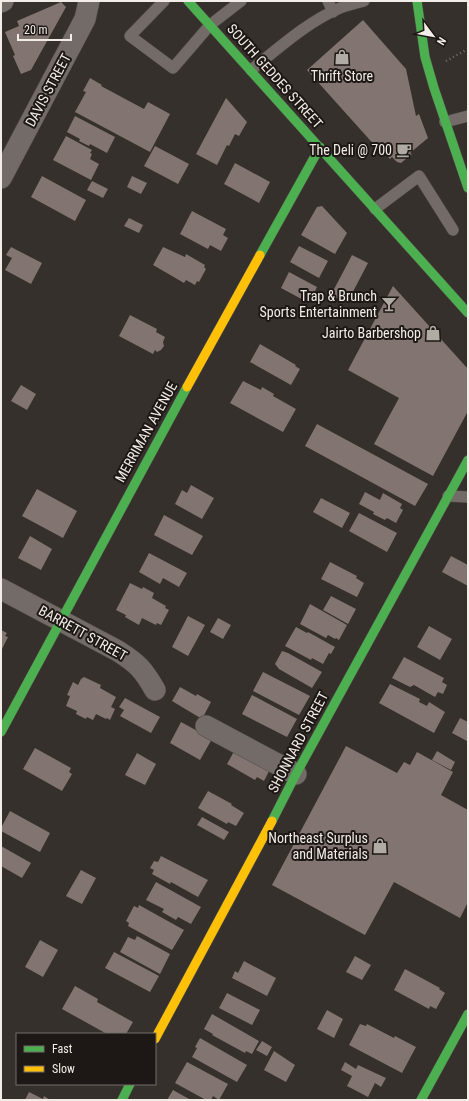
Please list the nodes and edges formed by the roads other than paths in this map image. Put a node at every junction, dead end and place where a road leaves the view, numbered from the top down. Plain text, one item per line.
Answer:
1 (89, 1) edge
2 (164, 1) edge
3 (188, 1) edge
4 (241, 1) edge
5 (328, 1) edge
6 (364, 1) edge
7 (417, 1) edge
8 (333, 12) junction
9 (210, 25) junction
10 (251, 70) junction
11 (468, 116) edge
12 (445, 122) junction
13 (320, 147) junction
14 (1, 178) edge
15 (468, 188) edge
16 (376, 209) junction
17 (453, 230) dead end
18 (468, 314) edge
19 (468, 460) edge
20 (448, 496) junction
21 (468, 497) edge
22 (1, 589) edge
23 (61, 621) junction
24 (155, 690) dead end
25 (206, 726) dead end
26 (1, 732) edge
27 (296, 774) junction
28 (468, 1014) edge
29 (156, 1037) edge
30 (130, 1085) edge
31 (122, 1100) edge
32 (422, 1100) edge

1 - 14 street, DAVIS STREET
2 - 9 lane
3 - 9 street, SOUTH GEDDES STREET
4 - 9 lane
5 - 8 lane
6 - 8 lane
7 - 12 street
8 - 10 lane
9 - 10 street, SOUTH GEDDES STREET
10 - 13 street, SOUTH GEDDES STREET
11 - 12 lane
12 - 15 street
13 - 16 street, SOUTH GEDDES STREET
13 - 23 street, MERRIMAN AVENUE
16 - 17 lane
16 - 18 street, SOUTH GEDDES STREET
19 - 20 street, SHONNARD STREET
20 - 21 lane
20 - 27 street, SHONNARD STREET
22 - 23 street, BARRETT STREET
23 - 24 street, BARRETT STREET
23 - 26 street, MERRIMAN AVENUE
25 - 27 street
27 - 29 street, SHONNARD STREET
28 - 32 street
30 - 31 street

